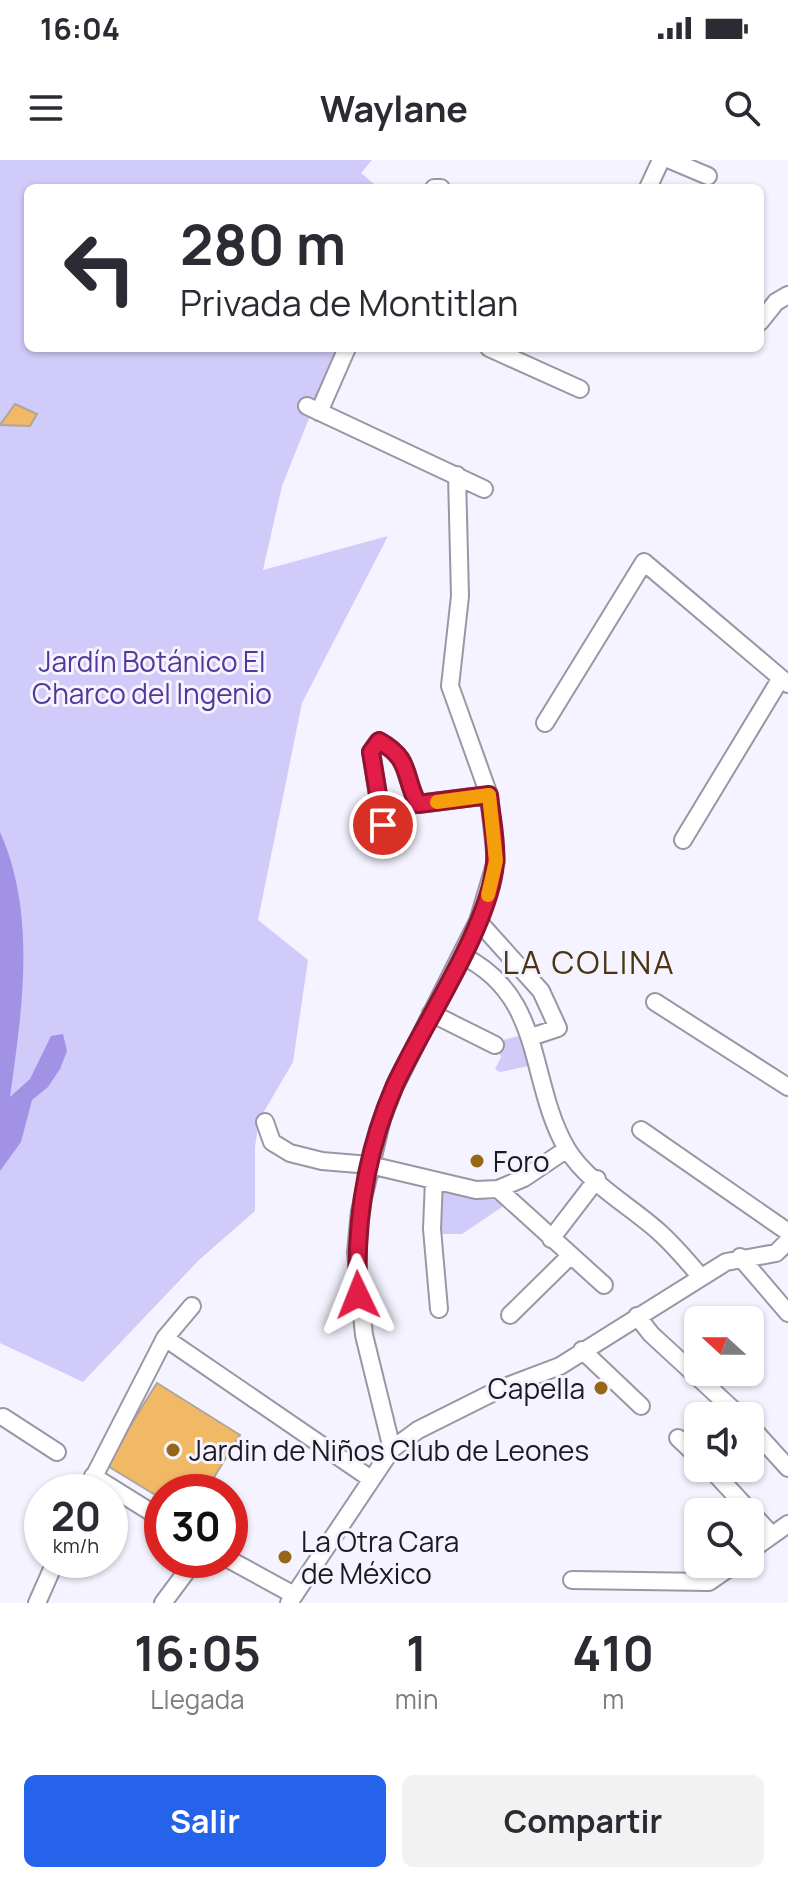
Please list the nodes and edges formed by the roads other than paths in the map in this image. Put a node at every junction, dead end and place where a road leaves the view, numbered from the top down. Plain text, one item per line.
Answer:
1 (661, 160) edge
2 (670, 160) edge
3 (708, 176) dead end
4 (650, 184) edge
5 (788, 295) edge
6 (764, 317) edge
7 (345, 352) edge
8 (498, 352) edge
9 (580, 389) dead end
10 (457, 475) junction
11 (484, 489) dead end
12 (785, 681) edge
13 (545, 723) dead end
14 (489, 795) junction
15 (383, 825) dead end
16 (683, 840) dead end
17 (478, 921) junction
18 (461, 955) junction
19 (655, 1002) dead end
20 (431, 1013) junction
21 (531, 1037) junction
22 (495, 1045) dead end
23 (788, 1087) edge
24 (265, 1122) dead end
25 (641, 1130) dead end
26 (567, 1149) junction
27 (370, 1165) junction
28 (597, 1179) junction
29 (434, 1180) junction
30 (498, 1189) junction
31 (788, 1232) edge
32 (551, 1239) junction
33 (788, 1241) edge
34 (570, 1256) junction
35 (740, 1257) junction
36 (700, 1276) junction
37 (604, 1285) dead end
38 (192, 1306) dead end
39 (439, 1309) dead end
40 (788, 1313) edge
41 (510, 1315) dead end
42 (637, 1316) junction
43 (165, 1338) junction
44 (582, 1350) junction
45 (725, 1402) edge
46 (641, 1406) dead end
47 (4, 1414) edge
48 (678, 1438) dead end
49 (764, 1441) edge
50 (684, 1444) edge
51 (392, 1449) junction
52 (57, 1452) dead end
53 (788, 1468) edge
54 (95, 1474) edge
55 (371, 1479) junction
56 (723, 1482) edge
57 (788, 1524) edge
58 (771, 1534) junction
59 (764, 1540) edge
60 (248, 1572) edge
61 (48, 1578) edge
62 (182, 1578) edge
63 (715, 1578) edge
64 (572, 1580) dead end
65 (291, 1601) edge
66 (37, 1603) edge
67 (163, 1603) edge

1 - 4 street
2 - 3 street
5 - 6 street
7 - 10 street
8 - 9 street
10 - 11 street
10 - 14 street
12 - 13 street
12 - 16 street
14 - 15 street
14 - 17 street
17 - 18 street
17 - 21 street
18 - 20 street
18 - 21 street
19 - 23 street
20 - 22 street
20 - 27 street
21 - 26 street
24 - 27 street
25 - 31 street
26 - 28 street
26 - 30 street
27 - 29 street
27 - 51 street
28 - 32 street
28 - 36 street
29 - 30 street
29 - 39 street
30 - 32 street
32 - 34 street
33 - 35 street
34 - 37 street
34 - 41 street
35 - 36 street
35 - 40 street
36 - 42 street
38 - 43 street
42 - 44 street
42 - 45 street
43 - 54 street
43 - 55 street
44 - 46 street
44 - 51 street
47 - 52 street
48 - 50 street
49 - 53 street
51 - 55 street
55 - 65 street
56 - 58 street
57 - 58 street
58 - 59 street
60 - 65 street
61 - 66 street
62 - 67 street
63 - 64 street

